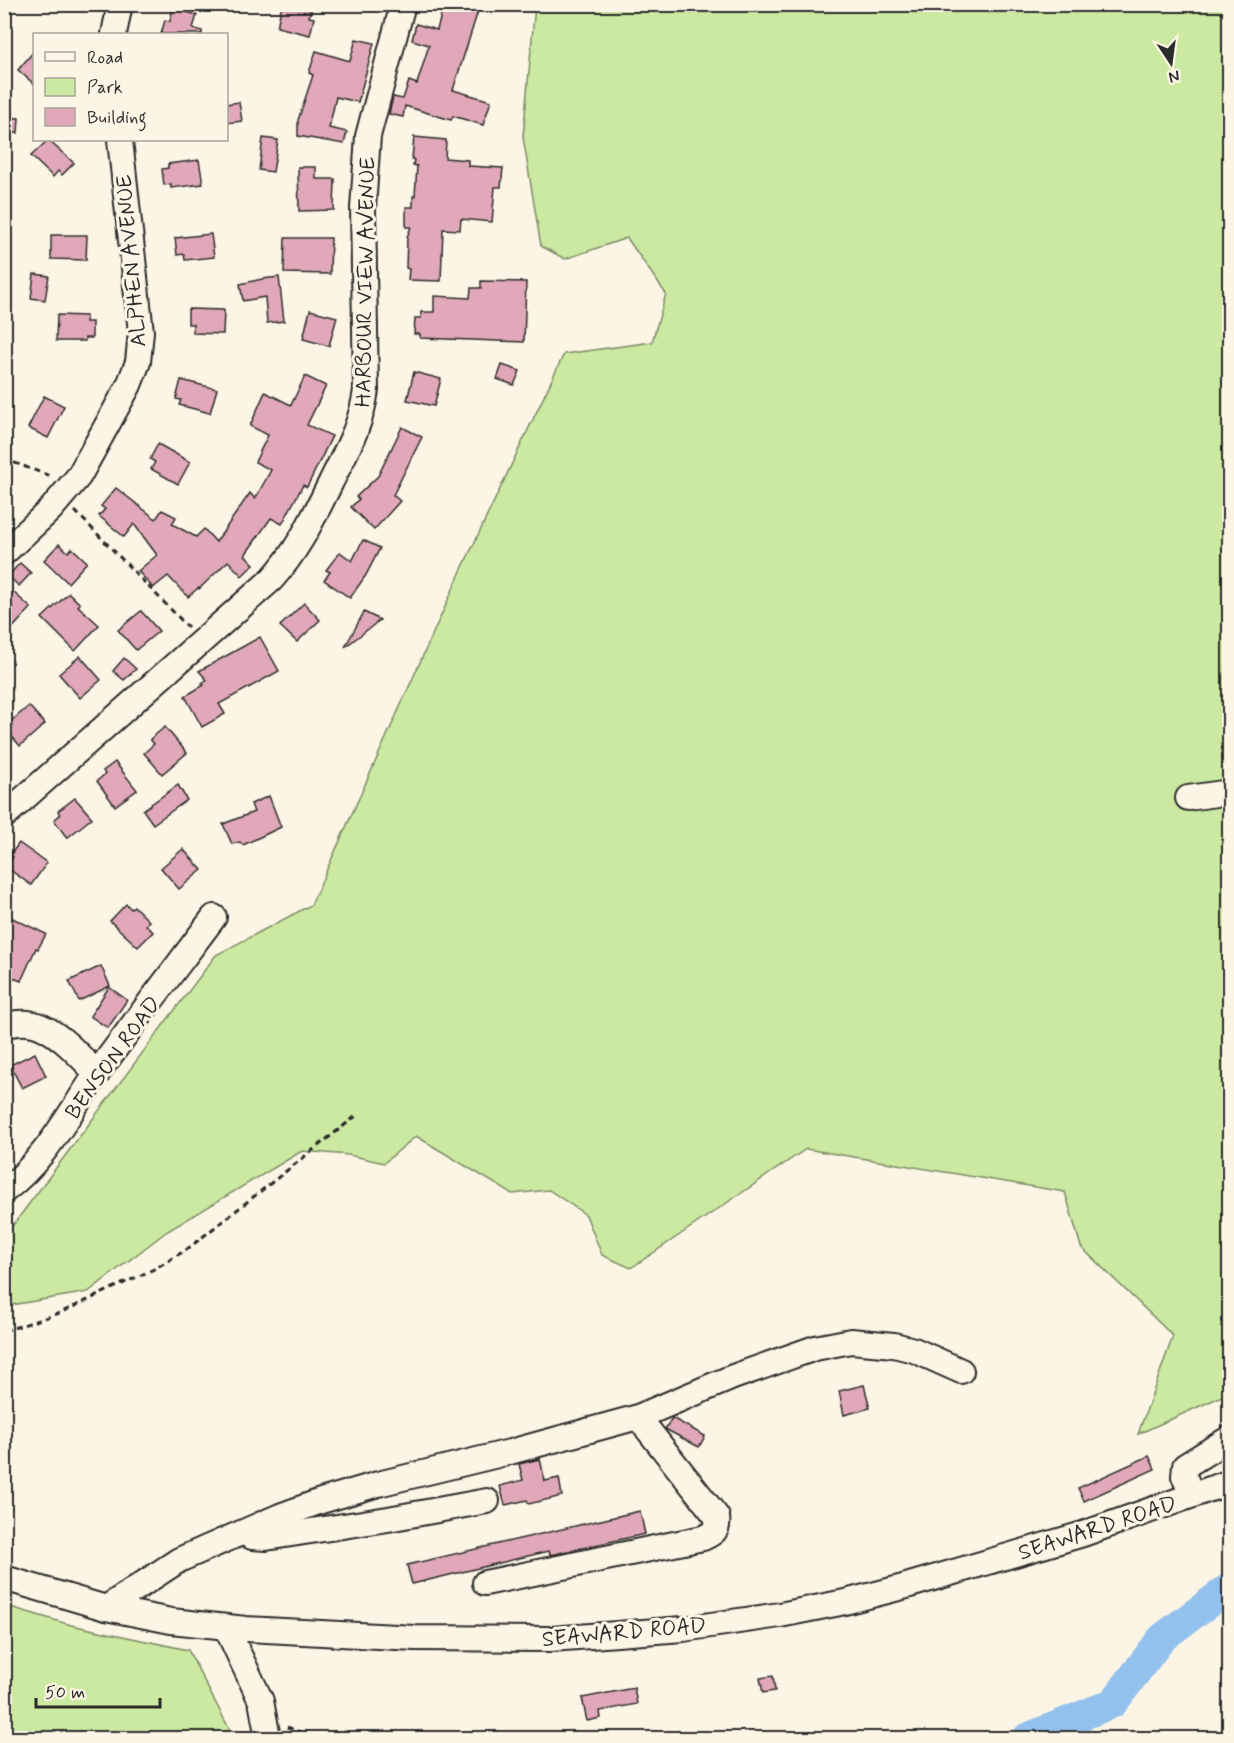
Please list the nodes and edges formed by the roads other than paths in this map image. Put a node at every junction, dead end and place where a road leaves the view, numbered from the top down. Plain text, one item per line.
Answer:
1 (120, 4) edge
2 (403, 4) edge
3 (114, 33) edge
4 (120, 141) edge
5 (4, 553) edge
6 (1230, 792) edge
7 (1188, 798) dead end
8 (4, 816) edge
9 (214, 917) dead end
10 (4, 1025) edge
11 (97, 1074) junction
12 (4, 1191) edge
13 (961, 1371) dead end
14 (638, 1417) junction
15 (1230, 1438) edge
16 (1230, 1482) edge
17 (1192, 1495) junction
18 (487, 1501) dead end
19 (242, 1532) junction
20 (4, 1578) edge
21 (485, 1583) dead end
22 (105, 1608) junction
23 (226, 1627) junction
24 (266, 1728) edge

1 - 3 street
2 - 8 street, HARBOUR VIEW AVENUE
4 - 5 street, ALPHEN AVENUE
6 - 7 street
9 - 11 street, BENSON ROAD
10 - 11 street
11 - 12 street, BENSON ROAD
13 - 14 street
14 - 19 street
14 - 21 street
15 - 17 street
16 - 17 street, SEAWARD ROAD
17 - 23 street, SEAWARD ROAD
18 - 19 street
19 - 22 street
20 - 22 street, SEAWARD ROAD
22 - 23 street, SEAWARD ROAD
23 - 24 street

